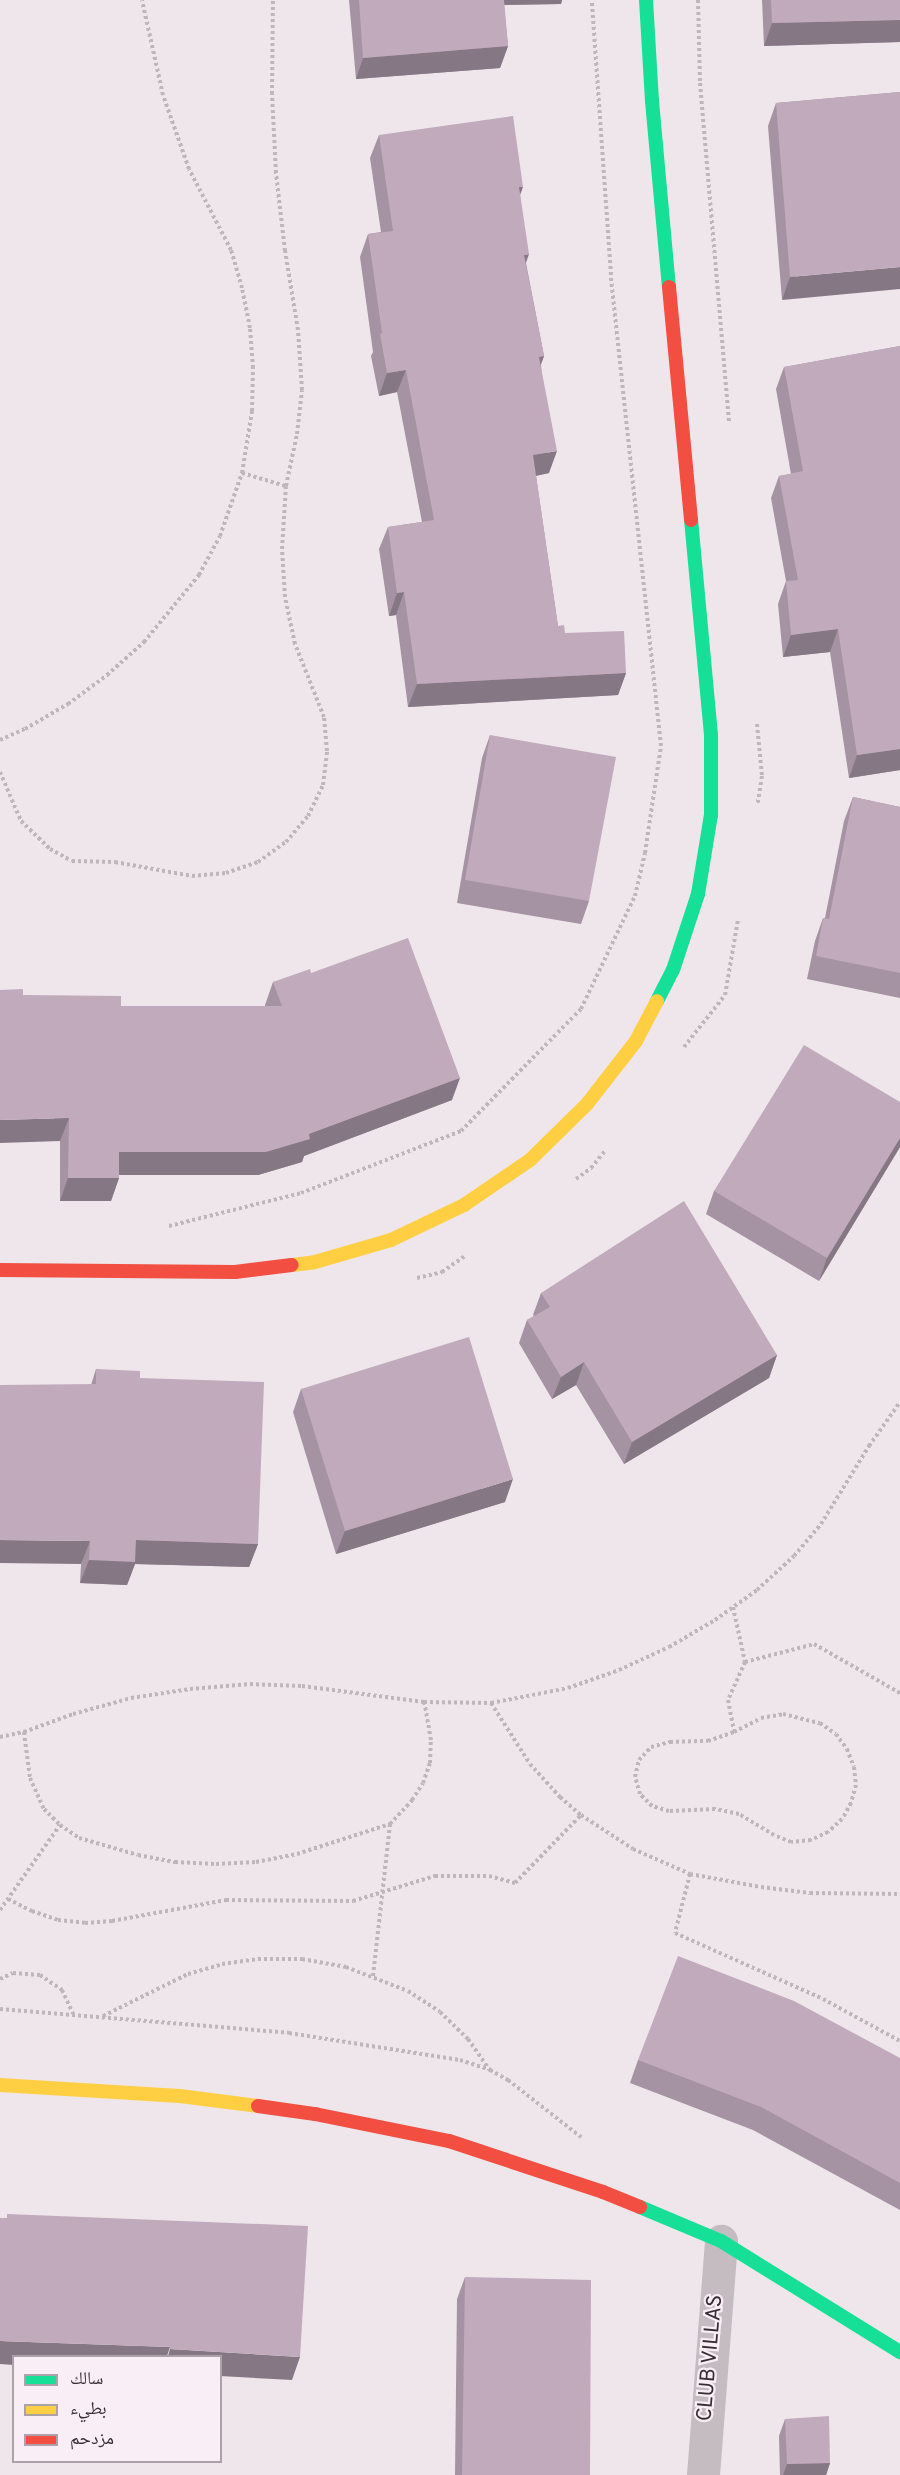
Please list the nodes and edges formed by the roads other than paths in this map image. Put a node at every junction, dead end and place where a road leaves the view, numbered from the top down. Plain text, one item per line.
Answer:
1 (646, 0) edge
2 (0, 1270) edge
3 (0, 2085) edge
4 (721, 2241) junction
5 (900, 2352) edge
6 (703, 2475) edge

1 - 2 street
3 - 4 street
4 - 5 street
4 - 6 street, CLUB VILLAS

